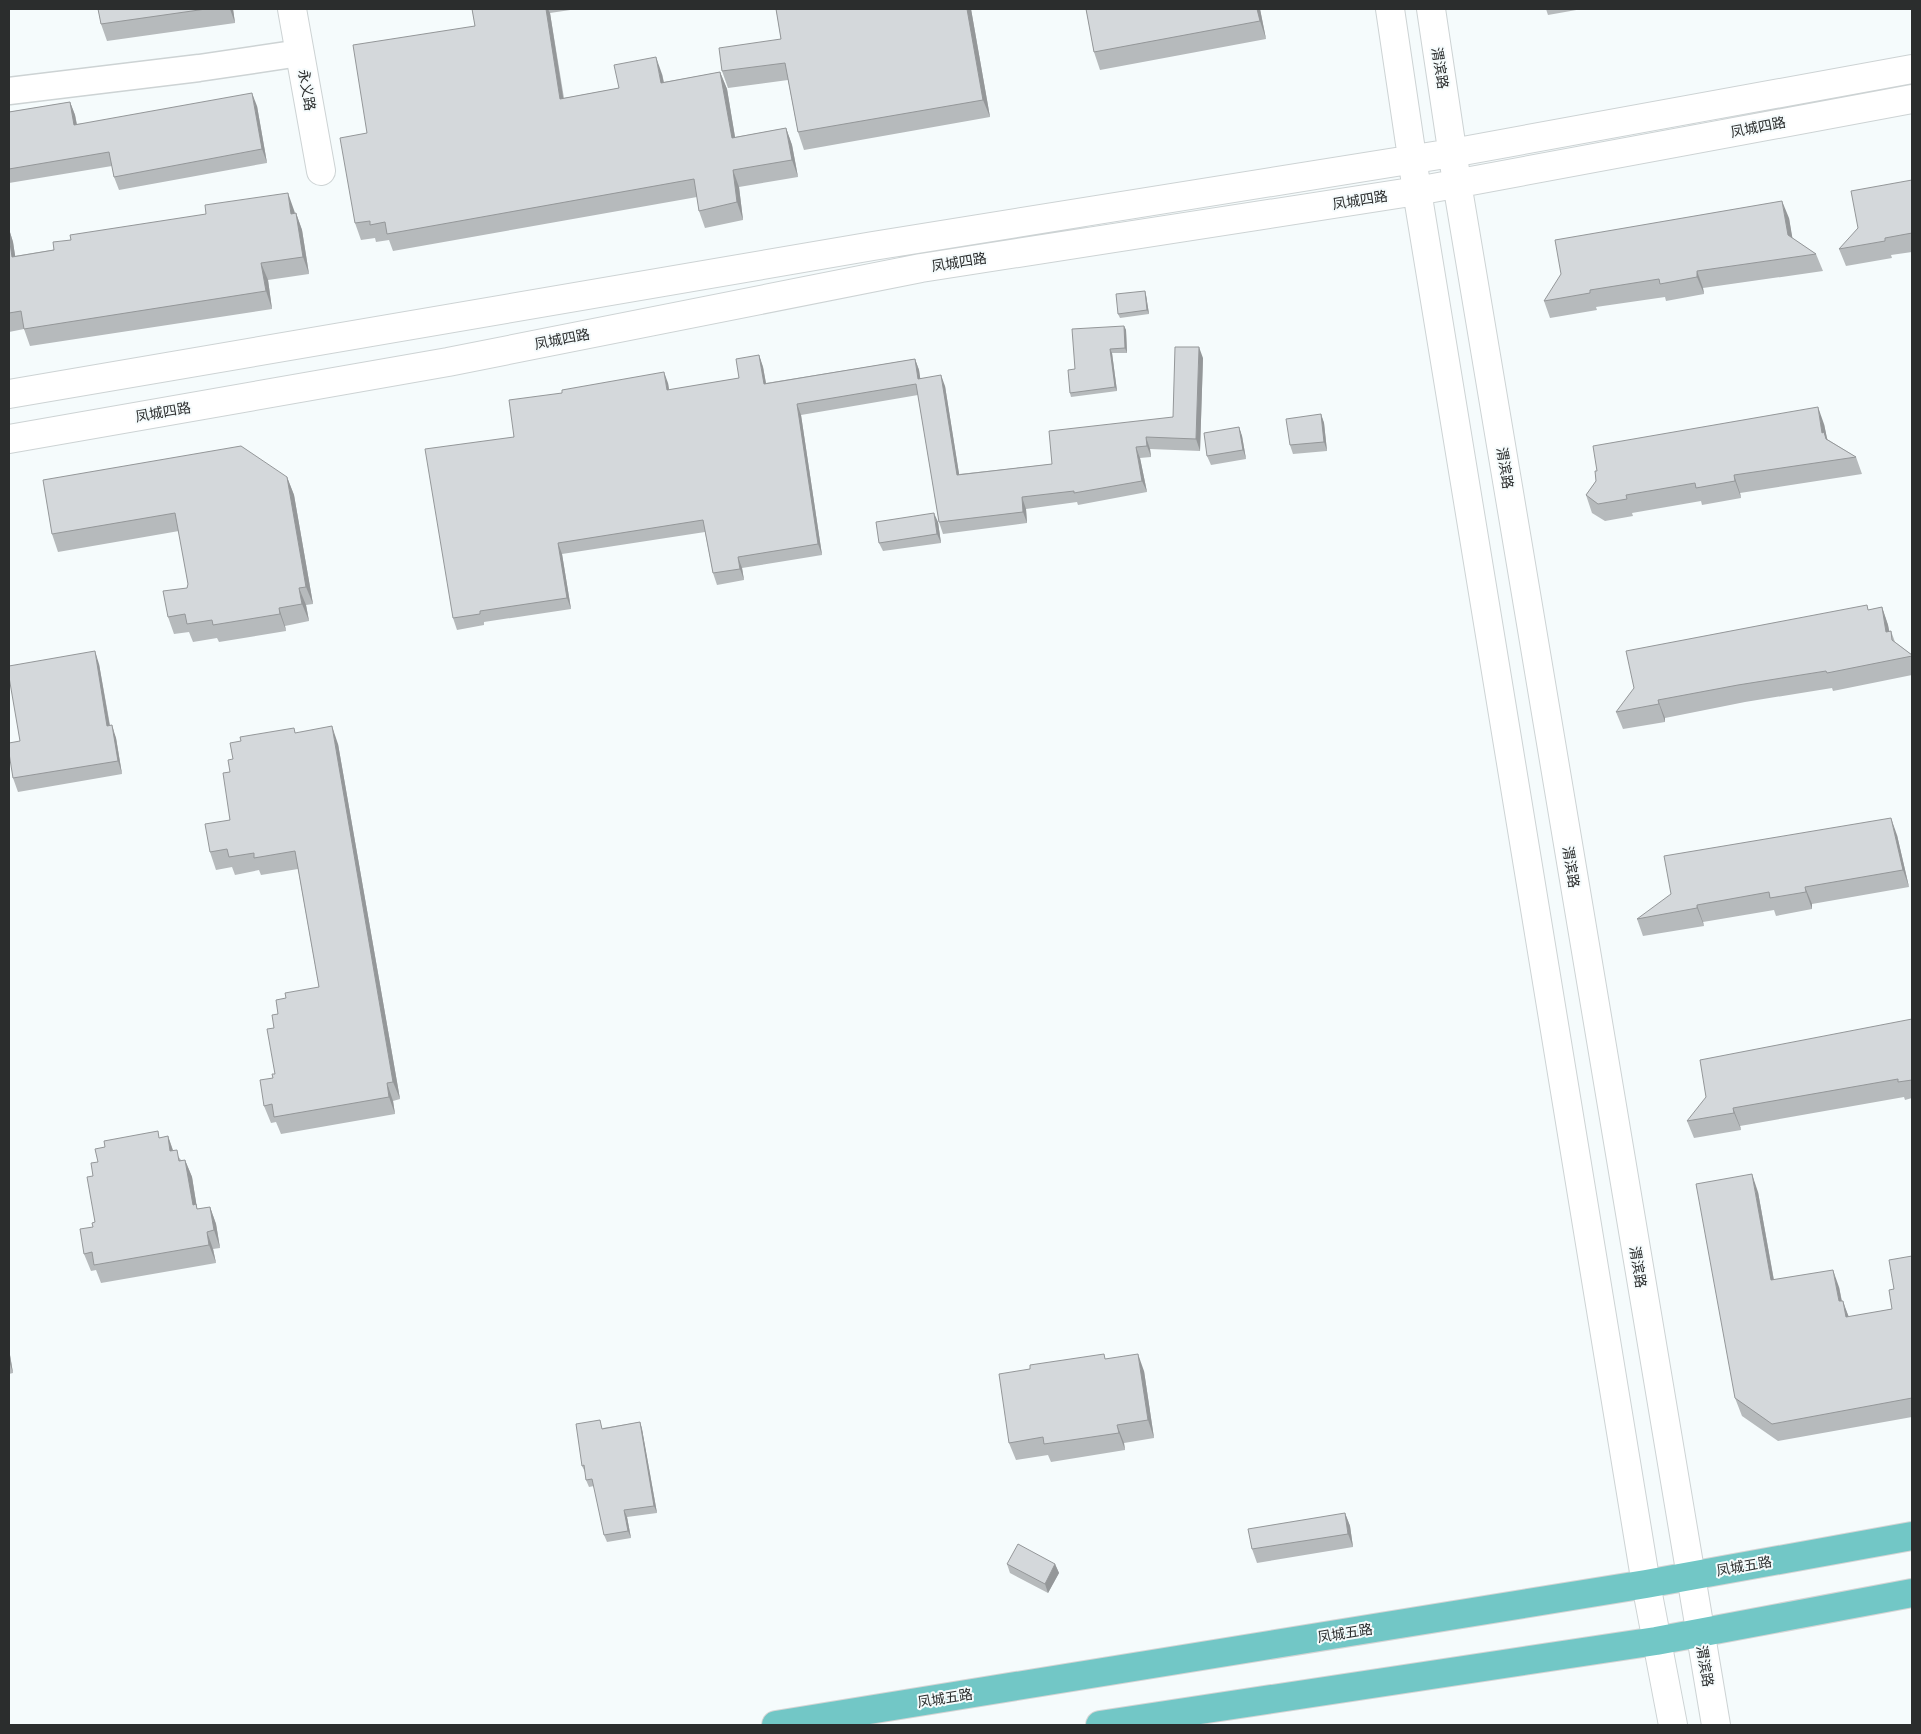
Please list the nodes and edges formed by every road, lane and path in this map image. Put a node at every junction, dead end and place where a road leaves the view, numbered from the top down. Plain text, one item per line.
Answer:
1 (292, 9) edge
2 (1390, 9) edge
3 (1431, 9) edge
4 (300, 53) junction
5 (1912, 68) edge
6 (9, 91) edge
7 (1912, 99) edge
8 (1452, 153) junction
9 (1413, 159) junction
10 (321, 171) dead end
11 (1457, 183) junction
12 (1417, 191) junction
13 (9, 394) edge
14 (9, 439) edge
15 (1912, 1536) edge
16 (1689, 1576) junction
17 (1646, 1584) junction
18 (1912, 1593) edge
19 (1699, 1634) junction
20 (1656, 1641) junction
21 (776, 1725) edge
22 (1100, 1725) edge
23 (1673, 1725) edge
24 (1716, 1725) edge

1 - 4 street, 永义路
2 - 9 street
3 - 8 street, 渭滨路
4 - 6 street
4 - 10 street, 永义路
5 - 8 street
7 - 11 street, 凤城四路
8 - 9 street
8 - 11 street, 渭滨路
9 - 12 street
9 - 13 street
11 - 12 street, 凤城四路
11 - 16 street, 渭滨路
12 - 14 street, 凤城四路
12 - 17 street
15 - 16 main road, 凤城五路
16 - 17 main road, 凤城五路
16 - 19 street, 渭滨路
17 - 20 street
17 - 21 main road, 凤城五路
18 - 19 main road
19 - 20 main road
19 - 24 street, 渭滨路
20 - 22 main road
20 - 23 street

